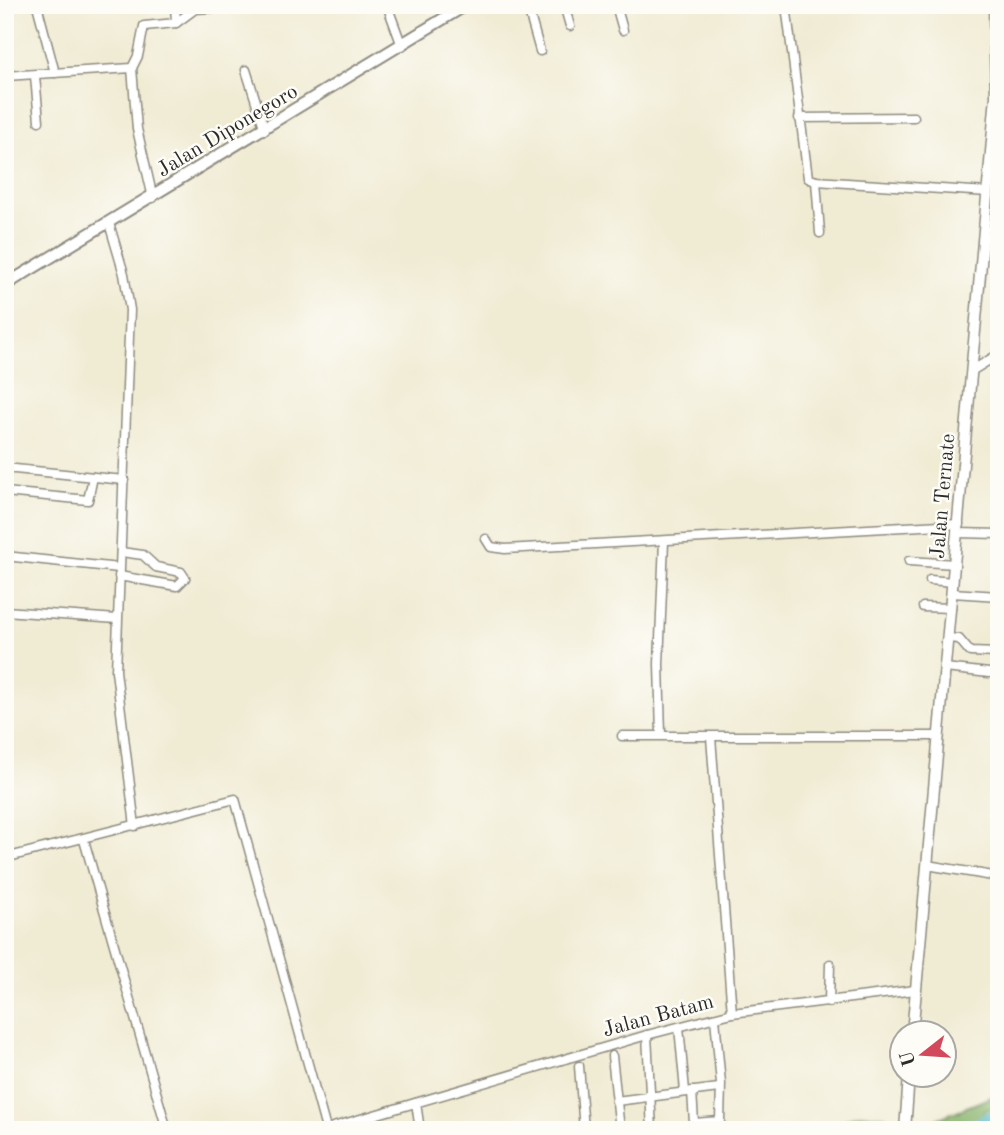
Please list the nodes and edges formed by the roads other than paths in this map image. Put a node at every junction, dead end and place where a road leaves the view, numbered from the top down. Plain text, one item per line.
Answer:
1 (37, 5) edge
2 (175, 5) edge
3 (263, 5) edge
4 (387, 5) edge
5 (466, 5) edge
6 (527, 5) edge
7 (564, 5) edge
8 (616, 5) edge
9 (786, 5) edge
10 (994, 5) edge
11 (176, 23) junction
12 (570, 26) dead end
13 (623, 30) dead end
14 (402, 46) junction
15 (540, 51) dead end
16 (997, 52) edge
17 (132, 68) junction
18 (246, 70) dead end
19 (55, 73) junction
20 (5, 76) edge
21 (36, 76) junction
22 (914, 117) dead end
23 (799, 118) junction
24 (40, 121) dead end
25 (265, 130) junction
26 (995, 145) edge
27 (816, 181) junction
28 (988, 192) junction
29 (153, 198) junction
30 (109, 223) junction
31 (820, 233) dead end
32 (5, 285) edge
33 (999, 354) edge
34 (973, 370) junction
35 (5, 468) edge
36 (93, 477) junction
37 (124, 480) junction
38 (5, 492) edge
39 (958, 529) junction
40 (999, 534) edge
41 (486, 539) dead end
42 (664, 541) junction
43 (121, 552) junction
44 (5, 556) edge
45 (908, 561) dead end
46 (955, 564) junction
47 (119, 572) junction
48 (930, 580) dead end
49 (953, 582) junction
50 (952, 593) junction
51 (999, 596) edge
52 (923, 607) dead end
53 (951, 608) junction
54 (5, 611) edge
55 (117, 620) junction
56 (948, 638) junction
57 (999, 653) edge
58 (945, 668) junction
59 (989, 673) dead end
60 (661, 735) junction
61 (622, 736) dead end
62 (939, 736) junction
63 (711, 737) junction
64 (135, 826) junction
65 (84, 840) junction
66 (5, 858) edge
67 (927, 865) junction
68 (999, 877) edge
69 (830, 964) dead end
70 (915, 990) junction
71 (829, 1002) junction
72 (732, 1013) junction
73 (715, 1018) junction
74 (913, 1020) edge
75 (679, 1027) junction
76 (647, 1035) junction
77 (611, 1056) dead end
78 (579, 1066) dead end
79 (719, 1088) junction
80 (908, 1090) edge
81 (688, 1091) junction
82 (650, 1094) junction
83 (616, 1101) junction
84 (416, 1102) junction
85 (905, 1127) edge
86 (325, 1129) edge
87 (167, 1130) edge
88 (420, 1130) edge
89 (584, 1130) edge
90 (621, 1130) edge
91 (652, 1130) edge

1 - 19 street
2 - 11 street
3 - 11 street
4 - 14 street
5 - 14 main road, Jalan Diponegoro
6 - 15 street
7 - 12 street
8 - 13 street
9 - 23 street
10 - 16 street, Jalan Ternate
11 - 17 street
14 - 25 main road, Jalan Diponegoro
16 - 26 street, Jalan Ternate
17 - 19 street
17 - 29 street
18 - 25 street
19 - 21 street
20 - 21 street
21 - 24 street
22 - 23 street
23 - 27 street
25 - 29 main road, Jalan Diponegoro
26 - 28 street, Jalan Ternate
27 - 28 street
27 - 31 street
28 - 34 street, Jalan Ternate
29 - 30 main road, Jalan Diponegoro
30 - 32 main road, Jalan Diponegoro
30 - 37 street
33 - 34 street
34 - 39 street, Jalan Ternate
35 - 36 street
36 - 37 street
36 - 38 street
37 - 43 street
39 - 40 street
39 - 42 street
39 - 46 street, Jalan Ternate
41 - 42 street
42 - 60 street
43 - 47 street
43 - 47 street
44 - 47 street
45 - 46 street
46 - 49 street, Jalan Ternate
47 - 55 street
48 - 49 street
49 - 50 street, Jalan Ternate
50 - 51 street
50 - 53 street, Jalan Ternate
52 - 53 street
53 - 56 street, Jalan Ternate
54 - 55 street
55 - 64 street
56 - 57 street
56 - 58 street, Jalan Ternate
58 - 59 street
58 - 62 street, Jalan Ternate
60 - 61 street
60 - 63 street
62 - 63 street
62 - 67 street, Jalan Ternate
63 - 72 street
64 - 65 street
64 - 86 street
65 - 66 street
65 - 87 street
67 - 68 street
67 - 70 street, Jalan Ternate
69 - 71 street
70 - 71 street, Jalan Batam
70 - 74 street, Jalan Ternate
71 - 72 street, Jalan Batam
72 - 73 street, Jalan Batam
73 - 75 street, Jalan Batam
73 - 79 street
75 - 76 street, Jalan Batam
75 - 81 street
76 - 82 street
76 - 84 street, Jalan Batam
77 - 83 street
78 - 89 street
79 - 81 street
79 - 81 street
80 - 85 street
81 - 82 street
82 - 83 street
82 - 91 street
83 - 90 street
84 - 86 street, Jalan Batam
84 - 88 street

